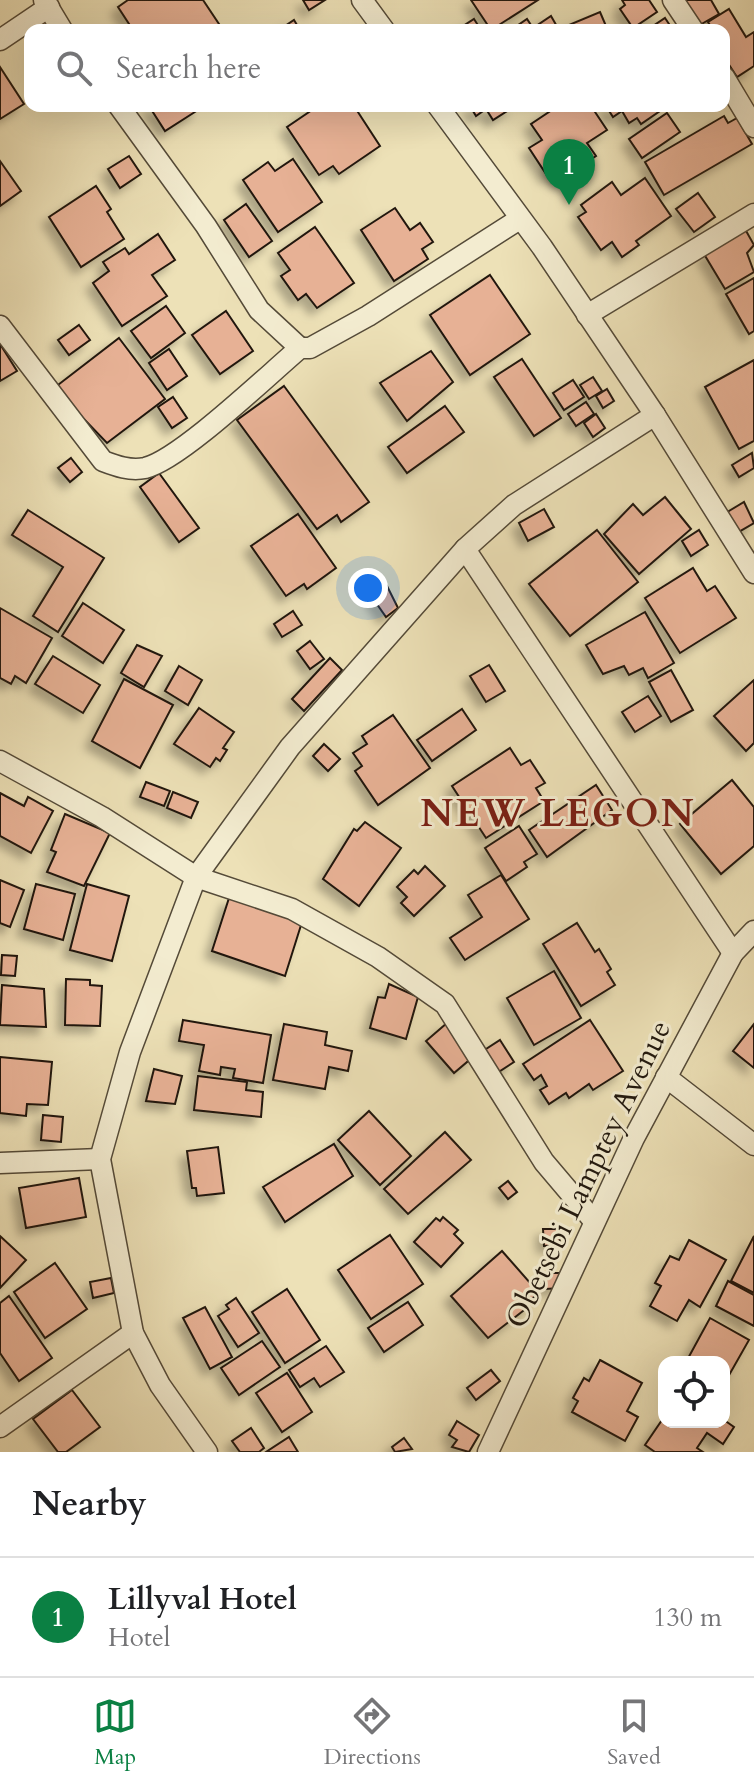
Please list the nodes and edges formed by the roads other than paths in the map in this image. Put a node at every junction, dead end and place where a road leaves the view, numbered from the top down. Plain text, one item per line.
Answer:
1 (362, 0) edge
2 (673, 0) edge
3 (46, 4) edge
4 (58, 24) edge
5 (380, 24) edge
6 (689, 24) edge
7 (0, 40) edge
8 (730, 87) edge
9 (123, 112) edge
10 (442, 112) edge
11 (754, 127) edge
12 (754, 214) edge
13 (518, 220) junction
14 (587, 315) junction
15 (0, 326) edge
16 (300, 348) junction
17 (655, 415) junction
18 (465, 549) junction
19 (754, 573) edge
20 (0, 761) edge
21 (196, 877) junction
22 (754, 931) edge
23 (733, 953) junction
24 (666, 1077) junction
25 (754, 1145) edge
26 (100, 1159) junction
27 (0, 1163) edge
28 (594, 1221) junction
29 (133, 1333) junction
30 (0, 1427) edge
31 (207, 1452) edge
32 (488, 1452) edge

1 - 5 street
2 - 6 street
3 - 4 street
3 - 7 street
8 - 11 street
9 - 16 street
10 - 13 street
12 - 14 street
13 - 14 street
13 - 16 street
14 - 17 street
15 - 16 street
17 - 18 street
17 - 19 street
18 - 21 street
18 - 23 street
20 - 21 street
21 - 26 street
21 - 28 street
22 - 23 street, Obetsebi Lamptey Avenue
23 - 24 street, Obetsebi Lamptey Avenue
24 - 25 street
24 - 28 street, Obetsebi Lamptey Avenue
26 - 27 street
26 - 29 street
28 - 32 street, Obetsebi Lamptey Avenue
29 - 30 street
29 - 31 street

